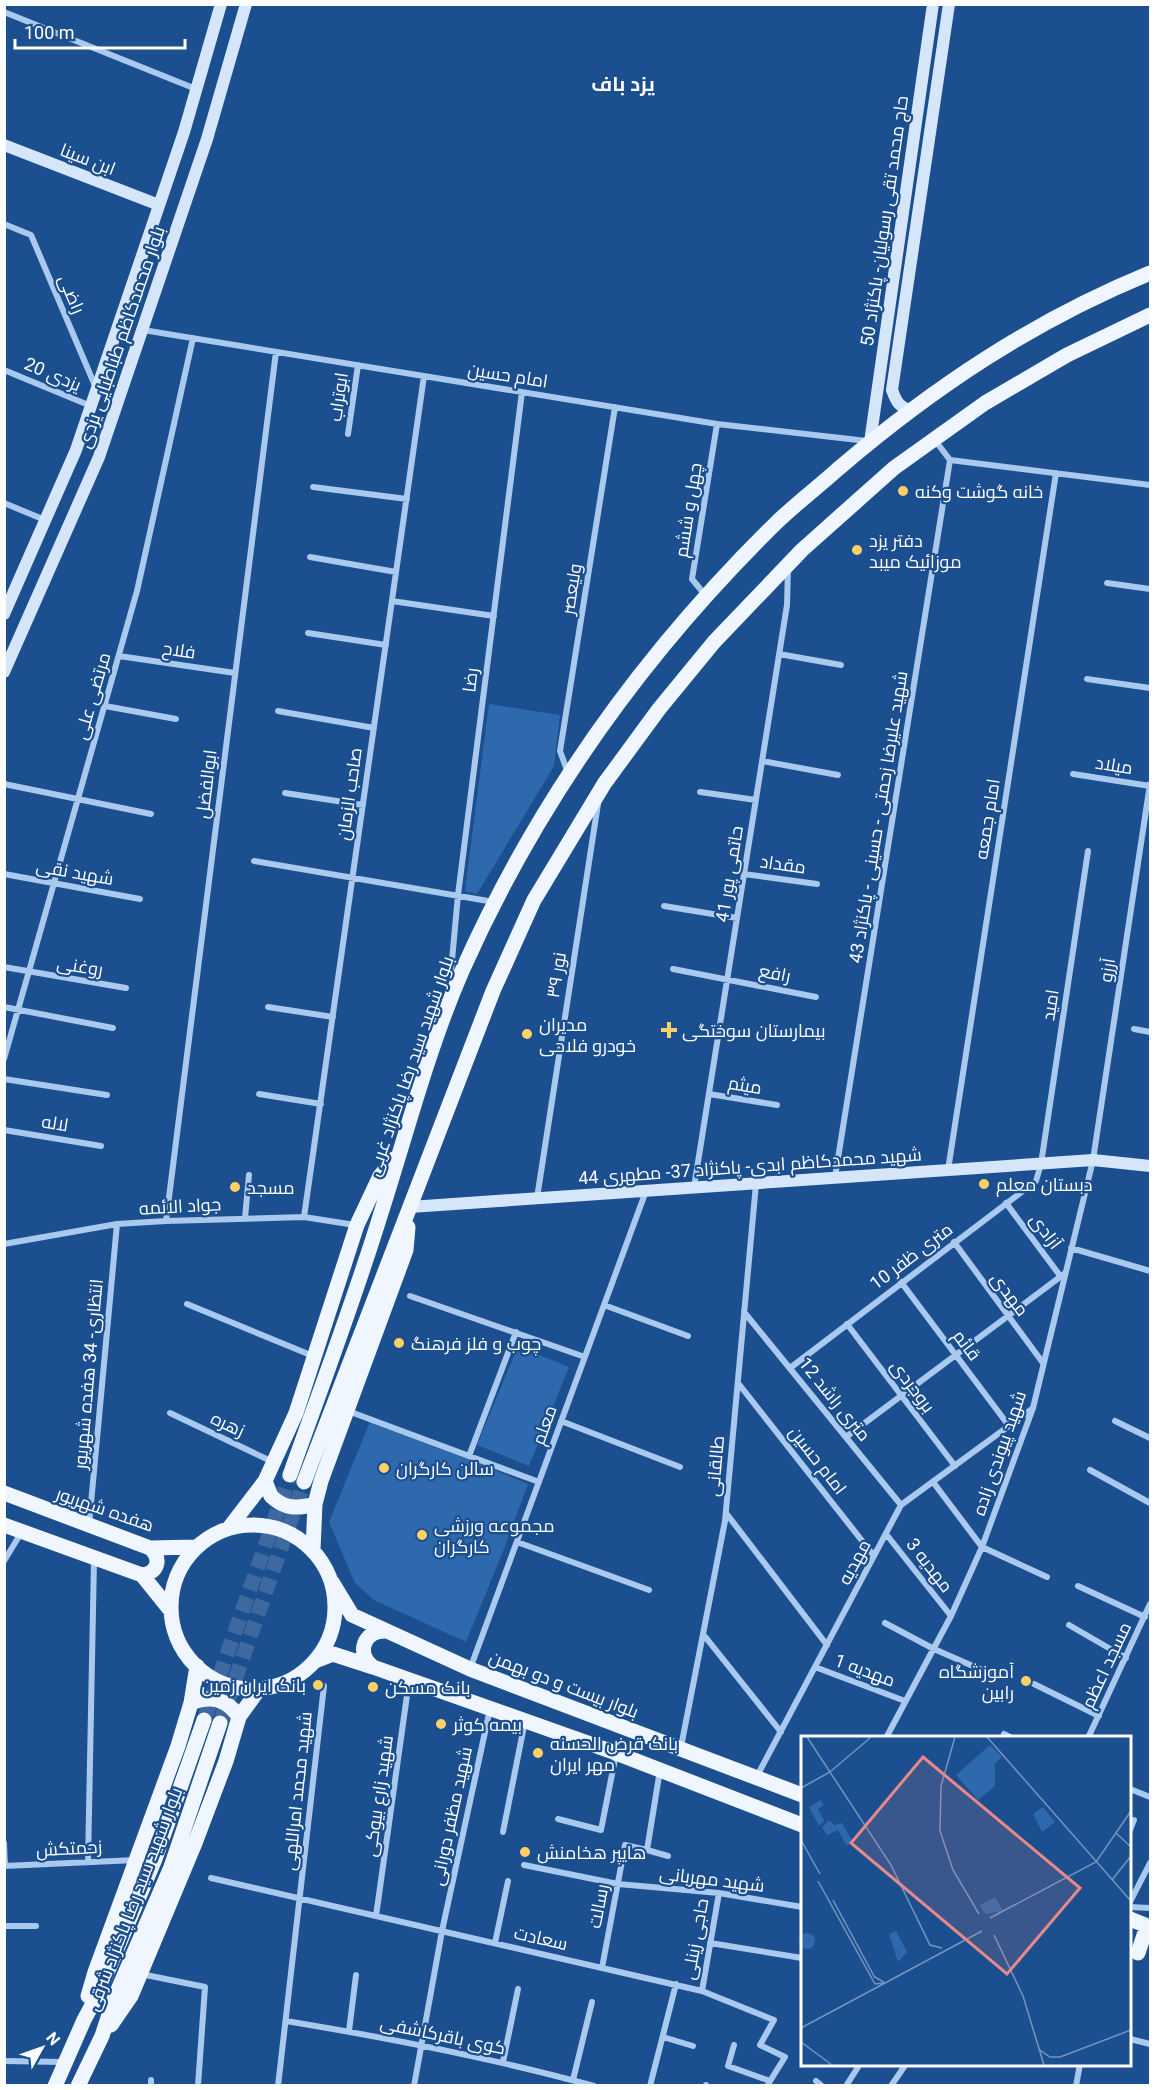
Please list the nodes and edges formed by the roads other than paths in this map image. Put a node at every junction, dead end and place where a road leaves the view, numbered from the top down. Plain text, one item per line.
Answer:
1 (221, 4) edge
2 (246, 4) edge
3 (933, 4) edge
4 (949, 4) edge
5 (4, 12) edge
6 (196, 89) junction
7 (4, 145) edge
8 (159, 205) junction
9 (4, 224) edge
10 (898, 256) junction
11 (911, 259) junction
12 (1150, 273) edge
13 (1150, 315) edge
14 (142, 330) junction
15 (193, 338) junction
16 (276, 352) junction
17 (358, 365) junction
18 (4, 370) edge
19 (424, 376) junction
20 (96, 390) junction
21 (522, 392) junction
22 (91, 406) junction
23 (615, 407) junction
24 (912, 410) junction
25 (717, 424) junction
26 (348, 434) dead end
27 (934, 439) junction
28 (870, 442) junction
29 (950, 460) junction
30 (1056, 474) junction
31 (1150, 485) edge
32 (313, 487) dead end
33 (407, 499) junction
34 (4, 503) edge
35 (45, 520) junction
36 (309, 557) dead end
37 (788, 565) junction
38 (396, 572) junction
39 (1107, 583) dead end
40 (1150, 589) edge
41 (707, 597) junction
42 (392, 601) junction
43 (4, 614) edge
44 (494, 616) junction
45 (308, 633) dead end
46 (386, 645) junction
47 (779, 654) junction
48 (119, 656) junction
49 (841, 665) dead end
50 (5, 669) edge
51 (235, 673) junction
52 (1087, 679) dead end
53 (1150, 688) edge
54 (105, 706) junction
55 (278, 711) dead end
56 (176, 719) dead end
57 (374, 728) junction
58 (762, 761) junction
59 (568, 774) junction
60 (1073, 774) dead end
61 (838, 775) dead end
62 (4, 783) edge
63 (1150, 785) edge
64 (600, 791) junction
65 (700, 792) dead end
66 (285, 793) dead end
67 (79, 798) junction
68 (756, 800) junction
69 (363, 805) junction
70 (151, 814) dead end
71 (1088, 851) dead end
72 (254, 861) dead end
73 (4, 874) edge
74 (744, 874) junction
75 (352, 878) junction
76 (54, 884) junction
77 (817, 884) dead end
78 (458, 896) junction
79 (140, 899) dead end
80 (495, 902) junction
81 (664, 906) dead end
82 (737, 918) junction
83 (4, 967) edge
84 (673, 969) dead end
85 (451, 971) dead end
86 (29, 973) junction
87 (727, 979) junction
88 (126, 988) dead end
89 (816, 997) dead end
90 (4, 1007) edge
91 (268, 1007) dead end
92 (18, 1010) junction
93 (333, 1017) junction
94 (113, 1028) dead end
95 (1134, 1029) dead end
96 (1150, 1032) edge
97 (4, 1059) edge
98 (4, 1079) edge
99 (259, 1094) dead end
100 (709, 1094) junction
101 (107, 1095) dead end
102 (321, 1104) junction
103 (777, 1105) dead end
104 (4, 1130) edge
105 (100, 1146) dead end
106 (398, 1154) junction
107 (1093, 1160) junction
108 (1041, 1164) junction
109 (1150, 1166) edge
110 (948, 1170) junction
111 (249, 1175) dead end
112 (835, 1178) junction
113 (756, 1183) junction
114 (694, 1187) junction
115 (646, 1191) junction
116 (537, 1198) junction
117 (1006, 1203) junction
118 (410, 1207) junction
119 (304, 1216) junction
120 (245, 1218) junction
121 (166, 1221) junction
122 (117, 1224) junction
123 (357, 1225) junction
124 (954, 1242) junction
125 (4, 1244) edge
126 (1071, 1248) junction
127 (1150, 1271) edge
128 (1063, 1275) junction
129 (902, 1282) junction
130 (410, 1296) dead end
131 (187, 1304) dead end
132 (604, 1305) junction
133 (744, 1312) junction
134 (1008, 1316) junction
135 (847, 1324) junction
136 (516, 1332) junction
137 (688, 1336) dead end
138 (956, 1355) junction
139 (313, 1356) junction
140 (585, 1357) junction
141 (1044, 1363) junction
142 (790, 1368) junction
143 (738, 1383) junction
144 (902, 1396) junction
145 (1033, 1408) junction
146 (347, 1411) junction
147 (170, 1413) dead end
148 (561, 1421) junction
149 (1115, 1421) dead end
150 (1009, 1426) junction
151 (846, 1437) junction
152 (1150, 1438) edge
153 (469, 1456) junction
154 (273, 1462) junction
155 (955, 1466) junction
156 (680, 1467) dead end
157 (1090, 1470) dead end
158 (266, 1480) junction
159 (539, 1482) junction
160 (933, 1482) junction
161 (4, 1493) edge
162 (1150, 1503) edge
163 (315, 1504) junction
164 (902, 1505) junction
165 (726, 1513) junction
166 (4, 1525) edge
167 (89, 1526) junction
168 (230, 1528) junction
169 (21, 1532) junction
170 (886, 1534) junction
171 (517, 1542) junction
172 (196, 1547) junction
173 (982, 1547) junction
174 (150, 1548) junction
175 (313, 1550) junction
176 (874, 1556) junction
177 (94, 1558) junction
178 (4, 1560) edge
179 (142, 1575) junction
180 (1047, 1577) dead end
181 (332, 1582) junction
182 (1078, 1586) dead end
183 (649, 1590) dead end
184 (1150, 1604) edge
185 (171, 1611) junction
186 (951, 1616) junction
187 (1145, 1617) junction
188 (885, 1623) dead end
189 (1069, 1625) dead end
190 (385, 1630) junction
191 (703, 1634) junction
192 (827, 1645) junction
193 (934, 1649) junction
194 (1126, 1658) junction
195 (315, 1661) junction
196 (197, 1666) junction
197 (373, 1667) junction
198 (815, 1667) junction
199 (470, 1669) junction
200 (998, 1677) dead end
201 (409, 1680) junction
202 (1034, 1684) dead end
203 (324, 1686) dead end
204 (259, 1689) junction
205 (905, 1701) junction
206 (191, 1703) junction
207 (490, 1708) junction
208 (1099, 1716) junction
209 (239, 1717) junction
210 (204, 1720) tunnel mouth
211 (525, 1720) junction
212 (220, 1723) tunnel mouth
213 (781, 1732) junction
214 (1005, 1734) dead end
215 (887, 1736) edge
216 (1010, 1736) edge
217 (1089, 1736) edge
218 (680, 1748) junction
219 (616, 1753) junction
220 (660, 1770) junction
221 (756, 1777) junction
222 (1131, 1789) edge
223 (801, 1795) edge
224 (1150, 1797) edge
225 (558, 1819) dead end
226 (1134, 1820) dead end
227 (801, 1825) edge
228 (1131, 1828) edge
229 (503, 1832) dead end
230 (4, 1843) edge
231 (647, 1850) junction
232 (668, 1856) dead end
233 (136, 1860) junction
234 (88, 1862) junction
235 (1150, 1863) edge
236 (524, 1865) dead end
237 (5, 1866) edge
238 (211, 1878) dead end
239 (508, 1881) dead end
240 (618, 1884) junction
241 (719, 1893) junction
242 (301, 1899) junction
243 (1131, 1900) edge
244 (801, 1907) edge
245 (1131, 1907) edge
246 (1150, 1908) edge
247 (376, 1916) junction
248 (1131, 1919) edge
249 (4, 1926) edge
250 (36, 1926) dead end
251 (1149, 1926) edge
252 (442, 1931) junction
253 (495, 1943) junction
254 (710, 1943) junction
255 (1139, 1953) edge
256 (801, 1958) edge
257 (602, 1968) junction
258 (140, 1974) junction
259 (356, 1975) dead end
260 (676, 1984) junction
261 (518, 1989) dead end
262 (702, 1991) junction
263 (592, 2002) dead end
264 (286, 2021) junction
265 (81, 2028) junction
266 (349, 2031) junction
267 (663, 2037) junction
268 (1131, 2039) edge
269 (100, 2040) junction
270 (1150, 2044) edge
271 (734, 2045) dead end
272 (422, 2046) junction
273 (693, 2046) dead end
274 (4, 2061) edge
275 (66, 2062) junction
276 (503, 2062) junction
277 (859, 2066) edge
278 (905, 2066) edge
279 (1080, 2066) edge
280 (573, 2080) junction
281 (768, 2083) edge
282 (55, 2085) edge
283 (78, 2085) edge
284 (198, 2085) edge
285 (278, 2085) edge
286 (414, 2085) edge
287 (594, 2085) edge
288 (650, 2085) edge
289 (846, 2085) edge
290 (891, 2085) edge
291 (1076, 2085) edge

1 - 6 street, بلوار محمدکاظم طباطبایی یزدی
2 - 14 street, بلوار محمدکاظم طباطبایی یزدی
3 - 10 street, حاج محمد تقی رسولیان- پاکنژاد 50
4 - 11 street, حاج محمد تقی رسولیان- پاکنژاد 50
5 - 6 street
6 - 8 street, بلوار محمدکاظم طباطبایی یزدی
7 - 8 street, ابن سینا
8 - 20 street, بلوار محمدکاظم طباطبایی یزدی
9 - 20 street, راضی
10 - 11 street
10 - 28 street, حاج محمد تقی رسولیان- پاکنژاد 50
11 - 24 street, حاج محمد تقی رسولیان- پاکنژاد 50
12 - 24 main road, بلوار شهید سید رضا پاکنژاد غربی
13 - 27 main road
14 - 15 street, امام حسین
14 - 50 street, بلوار محمدکاظم طباطبایی یزدی
15 - 16 street, امام حسین
15 - 48 street, مرتضی علی
16 - 17 street, امام حسین
16 - 51 street, ابوالفضل
17 - 19 street, امام حسین
17 - 26 street, ابوتراب
18 - 22 street, یزدی 20
19 - 21 street, امام حسین
19 - 33 street, صاحب الزمان
20 - 22 street, بلوار محمدکاظم طباطبایی یزدی
21 - 23 street, امام حسین
21 - 44 street, رضا
22 - 35 street, بلوار محمدکاظم طباطبایی یزدی
23 - 25 street, امام حسین
23 - 59 street, ولیعصر
24 - 28 main road, بلوار شهید سید رضا پاکنژاد غربی
25 - 28 street, امام حسین
25 - 41 street, چهل و ششم
27 - 29 street
27 - 37 main road
28 - 41 main road, بلوار شهید سید رضا پاکنژاد غربی
29 - 30 street
29 - 112 street, شهید علیرضا زحمتی - حسینی - پاکنژاد 43
30 - 31 street
30 - 110 street, امام جمعه
32 - 33 street
33 - 38 street, صاحب الزمان
34 - 35 street
35 - 43 street, بلوار محمدکاظم طباطبایی یزدی
36 - 38 street
37 - 47 street, حاتمی پور 41
37 - 64 main road
38 - 42 street, صاحب الزمان
39 - 40 street
41 - 59 main road, بلوار شهید سید رضا پاکنژاد غربی
42 - 44 street
42 - 46 street, صاحب الزمان
44 - 78 street, رضا
45 - 46 street
46 - 57 street, صاحب الزمان
47 - 49 street
47 - 58 street, حاتمی پور 41
48 - 51 street, فلاح
48 - 54 street, مرتضی علی
51 - 121 street, ابوالفضل
52 - 53 street
54 - 56 street
54 - 67 street, مرتضی علی
55 - 57 street
57 - 69 street, صاحب الزمان
58 - 61 street
58 - 68 street, حاتمی پور 41
59 - 80 main road, بلوار شهید سید رضا پاکنژاد غربی
60 - 63 street, میلاد
62 - 67 street
63 - 107 street, آرزو
64 - 116 street, نور ۳۹
64 - 118 main road
65 - 68 street
66 - 69 street
67 - 70 street
67 - 76 street, مرتضی علی
68 - 74 street, حاتمی پور 41
69 - 75 street, صاحب الزمان
71 - 108 street, امید
72 - 75 street
73 - 76 street, شهید نقی
74 - 77 street, مقداد
74 - 82 street, حاتمی پور 41
75 - 78 street
75 - 93 street, صاحب الزمان
76 - 79 street, شهید نقی
76 - 86 street, مرتضی علی
78 - 80 street
78 - 85 street, رضا
80 - 106 main road, بلوار شهید سید رضا پاکنژاد غربی
81 - 82 street
82 - 87 street, حاتمی پور 41
83 - 86 street, روغنی
84 - 87 street, رافع
86 - 88 street, روغنی
86 - 92 street, مرتضی علی
87 - 89 street, رافع
87 - 100 street, حاتمی پور 41
90 - 92 street
91 - 93 street
92 - 94 street
92 - 97 street, مرتضی علی
93 - 102 street, صاحب الزمان
95 - 96 street
98 - 101 street
99 - 102 street
100 - 103 street, میثم
100 - 114 street, حاتمی پور 41
102 - 119 street, صاحب الزمان
104 - 105 street, لاله
106 - 118 main road, بلوار شهید سید رضا پاکنژاد غربی
106 - 123 main road
107 - 108 street, شهید محمدکاظم ابدی- پاکنژاد 37- مطهری 44
107 - 109 street
107 - 126 street, شهید پیوندی زاده
108 - 110 street, شهید محمدکاظم ابدی- پاکنژاد 37- مطهری 44
108 - 117 street, 10 متری ظفر
110 - 112 street, شهید محمدکاظم ابدی- پاکنژاد 37- مطهری 44
111 - 120 street
112 - 113 street, شهید محمدکاظم ابدی- پاکنژاد 37- مطهری 44
113 - 114 street, شهید محمدکاظم ابدی- پاکنژاد 37- مطهری 44
113 - 133 street, طالقانی
114 - 115 street, شهید محمدکاظم ابدی- پاکنژاد 37- مطهری 44
115 - 116 street, شهید محمدکاظم ابدی- پاکنژاد 37- مطهری 44
115 - 132 street, معلم
116 - 118 street, شهید محمدکاظم ابدی- پاکنژاد 37- مطهری 44
117 - 124 street, 10 متری ظفر
117 - 128 street, آزادی
118 - 146 main road
119 - 120 street, جواد الائمه
119 - 123 street, جواد الائمه
120 - 121 street, جواد الائمه
121 - 122 street, جواد الائمه
122 - 125 street, جواد الائمه
122 - 167 street, انتظاری- 34 هفده شهریور
123 - 139 main road
124 - 129 street, 10 متری ظفر
124 - 134 street, مهدی
126 - 127 street
126 - 128 street, شهید پیوندی زاده
128 - 134 street
128 - 141 street, شهید پیوندی زاده
129 - 135 street, 10 متری ظفر
129 - 138 street, قائم
130 - 136 street
131 - 139 street
132 - 137 street
132 - 140 street, معلم
133 - 142 street, 12 متری راشد
133 - 143 street, طالقانی
134 - 138 street
134 - 141 street, مهدی
135 - 142 street, 10 متری ظفر
135 - 144 street, بروجردی
136 - 140 street
136 - 153 street
138 - 144 street
138 - 150 street, قائم
139 - 154 main road
140 - 148 street, معلم
141 - 145 street, شهید پیوندی زاده
142 - 151 street, 12 متری راشد
143 - 165 street, طالقانی
143 - 176 street, امام حسین
144 - 151 street
144 - 155 street, بروجردی
145 - 150 street, مهدیه
145 - 173 street, شهید پیوندی زاده
146 - 153 street
146 - 163 main road
147 - 154 street, زهره
148 - 156 street
148 - 159 street, معلم
149 - 152 street
150 - 155 street, مهدیه
151 - 164 street, 12 متری راشد
153 - 159 street
154 - 158 main road
155 - 160 street, مهدیه
157 - 162 street
158 - 163 main road
158 - 168 main road
159 - 171 street, معلم
160 - 164 street, مهدیه
160 - 173 street
161 - 167 main road, هفده شهریور
163 - 175 main road
164 - 170 street, مهدیه
165 - 191 street, طالقانی
165 - 192 street
166 - 169 main road
167 - 174 main road, هفده شهریور
168 - 172 main road
168 - 175 main road
169 - 177 main road
169 - 178 street
170 - 176 street, مهدیه
170 - 186 street, مهدیه 3
171 - 183 street
171 - 199 street, معلم
172 - 174 main road, هفده شهریور
172 - 185 main road
173 - 180 street
173 - 186 street, شهید پیوندی زاده
174 - 179 main road
175 - 181 main road
176 - 192 street, مهدیه
177 - 179 main road
177 - 234 street
179 - 185 main road
181 - 190 main road, بلوار بیست و دو بهمن
181 - 195 main road
182 - 187 street
184 - 187 street, مسجد اعظم
185 - 196 main road
186 - 193 street, شهید پیوندی زاده
187 - 194 street, مسجد اعظم
188 - 193 street
189 - 194 street
190 - 197 main road
190 - 199 main road, بلوار بیست و دو بهمن
191 - 213 street
191 - 218 street, طالقانی
192 - 198 street, مهدیه
193 - 200 street
193 - 205 street, شهید پیوندی زاده
194 - 208 street, مسجد اعظم
195 - 197 main road
195 - 204 main road
196 - 204 main road
196 - 206 main road
197 - 201 main road
198 - 205 street, مهدیه 1
198 - 213 street, مهدیه
199 - 218 main road, بلوار بیست و دو بهمن
201 - 207 main road
201 - 247 street, شهید زارع بیوکی
202 - 208 street
203 - 242 street, شهید محمد امراللهی
204 - 209 main road
205 - 215 street, شهید پیوندی زاده
206 - 209 main road
206 - 233 main road
207 - 211 main road
207 - 252 street, شهید مظفر دورانی
208 - 217 street, مسجد اعظم
209 - 258 main road
210 - 265 main road, بلوار شهید سید رضا پاکنژاد شرقی
211 - 219 main road
211 - 229 street
212 - 269 main road, بلوار شهید سید رضا پاکنژاد شرقی
213 - 221 street, مهدیه
214 - 216 street
218 - 221 main road, بلوار بیست و دو بهمن
219 - 220 main road
219 - 225 street
220 - 227 main road
220 - 231 street
221 - 223 main road, بلوار بیست و دو بهمن
222 - 224 street
226 - 228 street
230 - 237 street
231 - 232 street
231 - 240 street, رسالت
233 - 234 street, زحمتکش
233 - 265 main road
234 - 237 street, زحمتکش
235 - 243 street
236 - 240 street, شهید مهربانی
238 - 242 street, سعادت
239 - 253 street
240 - 241 street, شهید مهربانی
240 - 257 street, رسالت
241 - 244 street, شهید مهربانی
241 - 254 street, حاجی زینلی
242 - 247 street, سعادت
242 - 264 street, شهید محمد امراللهی
245 - 246 street
247 - 252 street, سعادت
248 - 251 main road
249 - 250 street
251 - 255 main road
252 - 253 street, سعادت
252 - 272 street, شهید مظفر دورانی
253 - 257 street, سعادت
254 - 256 street
254 - 262 street, حاجی زینلی
257 - 260 street, سعادت
258 - 269 main road
258 - 284 street
259 - 266 street
260 - 262 street, سعادت
260 - 267 street
261 - 276 street
262 - 281 street, سعادت
263 - 280 street
264 - 266 street, کوی باقرکاشفی
264 - 285 street, شهید محمد امراللهی
265 - 275 main road, بلوار شهید سید رضا پاکنژاد شرقی
266 - 272 street, کوی باقرکاشفی
267 - 273 street
267 - 288 street
268 - 270 street
269 - 283 main road, بلوار شهید سید رضا پاکنژاد شرقی
271 - 281 street
272 - 276 street, کوی باقرکاشفی
272 - 286 street, شهید مظفر دورانی
274 - 275 street
275 - 282 main road, بلوار شهید سید رضا پاکنژاد شرقی
276 - 280 street, کوی باقرکاشفی
277 - 289 street
278 - 290 street
279 - 291 street
280 - 287 street, کوی باقرکاشفی

